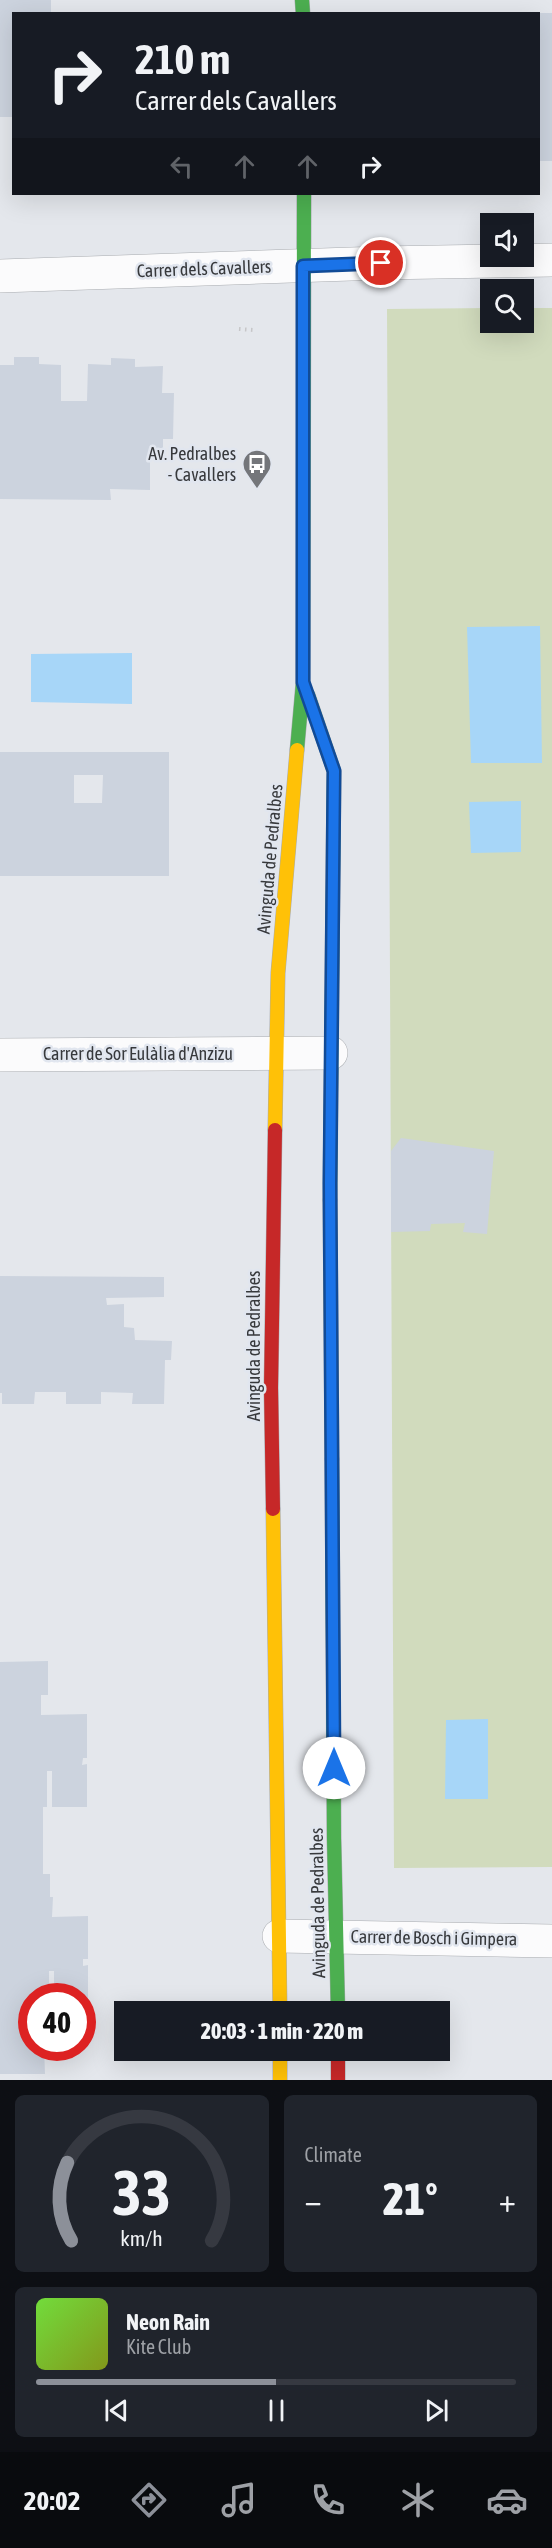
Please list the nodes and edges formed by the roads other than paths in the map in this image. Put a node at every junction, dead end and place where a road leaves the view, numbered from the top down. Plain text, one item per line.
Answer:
1 (304, 195) edge
2 (552, 260) edge
3 (303, 266) junction
4 (0, 276) edge
5 (303, 682) junction
6 (276, 1053) junction
7 (332, 1053) junction
8 (0, 1054) edge
9 (279, 1936) junction
10 (338, 1936) junction
11 (552, 1941) edge
12 (280, 2001) edge
13 (338, 2001) edge
14 (280, 2061) edge
15 (338, 2061) edge
16 (280, 2080) edge
17 (338, 2080) edge

1 - 3 street, Avinguda de Pedralbes
2 - 3 street, Carrer dels Cavallers
3 - 4 street, Carrer dels Cavallers
3 - 5 street, Avinguda de Pedralbes
5 - 6 street, Avinguda de Pedralbes
5 - 7 street, Avinguda de Pedralbes
6 - 7 street, Carrer de Sor Eulàlia d'Anzizu
6 - 8 street, Carrer de Sor Eulàlia d'Anzizu
6 - 9 street, Avinguda de Pedralbes
7 - 10 street, Avinguda de Pedralbes
9 - 10 street, Carrer de Bosch i Gimpera
9 - 12 street, Avinguda de Pedralbes
10 - 11 street, Carrer de Bosch i Gimpera
10 - 13 street, Avinguda de Pedralbes
14 - 16 street
15 - 17 street

